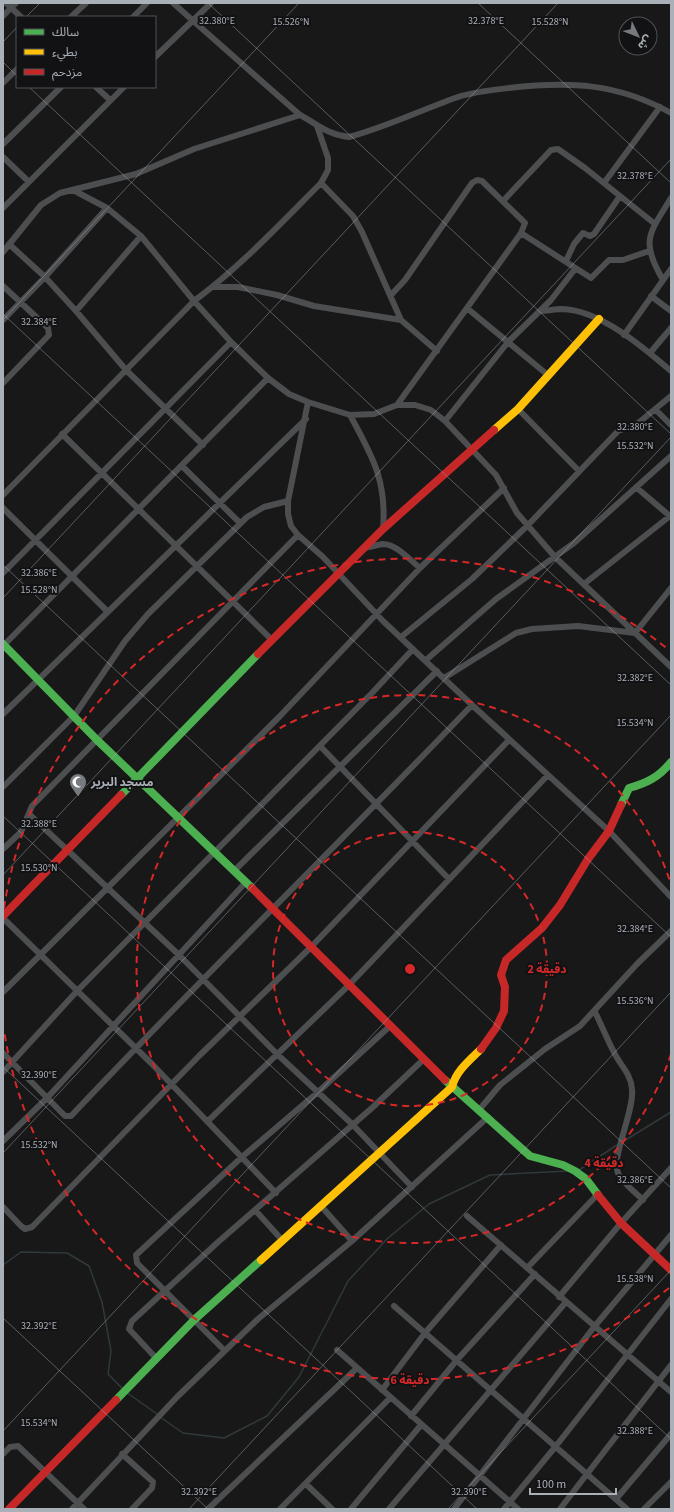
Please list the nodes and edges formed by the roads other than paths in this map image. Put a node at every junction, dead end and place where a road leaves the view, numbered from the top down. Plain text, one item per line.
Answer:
1 (6, 3) edge
2 (86, 3) edge
3 (148, 3) edge
4 (173, 3) edge
5 (212, 3) edge
6 (14, 5) edge
7 (3, 16) edge
8 (20, 16) edge
9 (72, 16) edge
10 (134, 16) edge
11 (193, 21) junction
12 (156, 56) edge
13 (16, 70) edge
14 (3, 83) edge
15 (60, 88) edge
16 (97, 88) edge
17 (123, 88) edge
18 (110, 100) junction
19 (660, 107) junction
20 (671, 113) edge
21 (300, 114) junction
22 (317, 126) junction
23 (3, 144) edge
24 (3, 157) edge
25 (29, 182) junction
26 (321, 183) junction
27 (604, 183) junction
28 (72, 190) junction
29 (620, 196) junction
30 (671, 198) edge
31 (503, 201) junction
32 (3, 208) edge
33 (107, 208) junction
34 (655, 224) junction
35 (521, 233) junction
36 (141, 236) junction
37 (9, 244) junction
38 (649, 251) junction
39 (3, 252) edge
40 (566, 261) junction
41 (575, 268) junction
42 (671, 269) edge
43 (45, 277) junction
44 (663, 280) junction
45 (3, 286) edge
46 (212, 287) junction
47 (390, 295) junction
48 (651, 296) junction
49 (20, 302) junction
50 (194, 302) junction
51 (468, 309) junction
52 (76, 311) junction
53 (540, 311) junction
54 (671, 311) edge
55 (599, 319) junction
56 (3, 320) edge
57 (401, 320) junction
58 (671, 328) edge
59 (624, 335) junction
60 (231, 342) junction
61 (508, 342) junction
62 (437, 351) junction
63 (650, 353) junction
64 (126, 370) junction
65 (671, 371) edge
66 (549, 376) junction
67 (268, 378) junction
68 (3, 383) edge
69 (671, 396) edge
70 (308, 402) junction
71 (397, 405) junction
72 (165, 409) junction
73 (518, 409) junction
74 (656, 410) junction
75 (350, 415) junction
76 (306, 419) junction
77 (445, 421) junction
78 (671, 425) edge
79 (62, 434) junction
80 (203, 445) junction
81 (473, 450) junction
82 (671, 456) edge
83 (182, 466) junction
84 (579, 470) junction
85 (102, 472) junction
86 (504, 488) junction
87 (637, 488) junction
88 (3, 495) edge
89 (288, 501) junction
90 (219, 503) junction
91 (3, 508) edge
92 (140, 510) junction
93 (670, 516) edge
94 (240, 523) junction
95 (528, 525) junction
96 (383, 529) junction
97 (298, 535) junction
98 (36, 541) junction
99 (175, 546) junction
100 (364, 548) junction
101 (555, 557) junction
102 (197, 566) junction
103 (420, 568) junction
104 (3, 573) edge
105 (338, 574) junction
106 (73, 577) junction
107 (584, 584) junction
108 (670, 592) edge
109 (232, 600) junction
110 (108, 612) junction
111 (377, 614) junction
112 (635, 633) junction
113 (401, 637) junction
114 (272, 640) junction
115 (3, 645) edge
116 (413, 649) junction
117 (426, 660) junction
118 (671, 667) edge
119 (437, 671) junction
120 (444, 678) junction
121 (39, 680) junction
122 (472, 705) junction
123 (3, 714) edge
124 (74, 716) junction
125 (98, 740) junction
126 (509, 740) junction
127 (320, 746) junction
128 (671, 762) edge
129 (340, 768) junction
130 (548, 775) junction
131 (138, 777) junction
132 (3, 788) edge
133 (376, 805) junction
134 (28, 814) junction
135 (178, 816) junction
136 (609, 831) junction
137 (413, 842) junction
138 (3, 850) edge
139 (68, 850) junction
140 (215, 852) junction
141 (234, 871) junction
142 (449, 879) junction
143 (246, 882) junction
144 (108, 888) junction
145 (671, 896) edge
146 (273, 910) junction
147 (3, 917) edge
148 (146, 923) junction
149 (671, 931) edge
150 (311, 947) junction
151 (40, 954) junction
152 (179, 954) junction
153 (203, 979) junction
154 (350, 986) junction
155 (78, 990) junction
156 (3, 992) edge
157 (595, 1012) junction
158 (240, 1018) junction
159 (114, 1026) junction
160 (390, 1026) junction
161 (136, 1047) junction
162 (3, 1053) edge
163 (278, 1054) junction
164 (424, 1059) junction
165 (12, 1062) junction
166 (3, 1072) edge
167 (172, 1084) junction
168 (452, 1087) junction
169 (318, 1092) junction
170 (47, 1098) junction
171 (479, 1110) junction
172 (488, 1118) junction
173 (208, 1121) junction
174 (352, 1124) junction
175 (3, 1141) edge
176 (380, 1154) junction
177 (242, 1156) junction
178 (671, 1168) edge
179 (412, 1187) junction
180 (276, 1193) junction
181 (598, 1194) junction
182 (643, 1200) junction
183 (320, 1206) junction
184 (3, 1207) edge
185 (255, 1210) junction
186 (467, 1216) dead end
187 (621, 1223) junction
188 (671, 1235) edge
189 (282, 1240) junction
190 (352, 1241) junction
191 (501, 1245) junction
192 (654, 1255) junction
193 (527, 1268) junction
194 (671, 1270) edge
195 (535, 1274) junction
196 (166, 1292) junction
197 (559, 1296) junction
198 (671, 1299) edge
199 (566, 1302) junction
200 (394, 1306) dead end
201 (194, 1320) junction
202 (594, 1327) junction
203 (425, 1333) junction
204 (337, 1350) dead end
205 (225, 1351) junction
206 (628, 1354) junction
207 (155, 1357) junction
208 (456, 1360) junction
209 (671, 1365) edge
210 (357, 1368) junction
211 (658, 1382) junction
212 (382, 1390) junction
213 (490, 1390) junction
214 (671, 1392) edge
215 (390, 1398) junction
216 (411, 1416) junction
217 (523, 1419) junction
218 (421, 1425) junction
219 (671, 1434) edge
220 (444, 1445) junction
221 (556, 1446) junction
222 (3, 1454) edge
223 (122, 1454) junction
224 (45, 1472) junction
225 (587, 1473) junction
226 (480, 1476) junction
227 (671, 1482) edge
228 (306, 1484) junction
229 (616, 1499) junction
230 (510, 1502) junction
231 (78, 1503) junction
232 (9, 1509) edge
233 (72, 1509) edge
234 (84, 1509) edge
235 (132, 1509) edge
236 (208, 1509) edge
237 (280, 1509) edge
238 (332, 1509) edge
239 (351, 1509) edge
240 (389, 1509) edge
241 (454, 1509) edge
242 (504, 1509) edge
243 (518, 1509) edge
244 (560, 1509) edge
245 (627, 1509) edge
246 (644, 1509) edge

1 - 6 street
2 - 9 street
3 - 10 street
4 - 11 street
5 - 11 street
6 - 7 street
6 - 8 street
11 - 12 street
11 - 21 street
13 - 14 street
15 - 23 street
16 - 18 street
17 - 18 street
18 - 25 street
19 - 20 street
19 - 22 street
19 - 27 street
21 - 22 street
21 - 28 street
22 - 26 street
24 - 25 street
25 - 32 street
26 - 46 street
26 - 47 street
27 - 29 street
27 - 31 street
28 - 33 street
28 - 37 street
29 - 34 street
29 - 40 street
30 - 34 street
31 - 35 street
31 - 47 street
33 - 36 street
33 - 43 street
34 - 38 street
35 - 40 street
35 - 51 street
36 - 50 street
36 - 52 street
37 - 39 street
37 - 43 street
38 - 41 street
38 - 44 street
40 - 41 street
41 - 53 street
42 - 44 street
43 - 49 street
43 - 52 street
44 - 48 street
45 - 49 street
46 - 50 street
46 - 57 street
47 - 57 street
48 - 54 street
48 - 59 street
49 - 56 street
49 - 68 street
50 - 60 street
50 - 64 street
51 - 61 street
51 - 62 street
52 - 64 street
53 - 55 street
53 - 61 street
55 - 59 street
55 - 66 street
57 - 62 street
58 - 63 street
59 - 63 street
60 - 67 street
60 - 72 street
61 - 66 street
61 - 77 street
62 - 71 street
63 - 65 street
64 - 72 street
64 - 79 street
66 - 73 street
67 - 70 street
67 - 80 street
69 - 74 street
70 - 75 street
70 - 76 street
71 - 75 street
71 - 77 street
72 - 80 street
72 - 85 street
73 - 81 street
73 - 84 street
74 - 78 street
74 - 84 street
75 - 96 street
76 - 89 street
76 - 90 street
77 - 81 street
79 - 85 street
79 - 88 street
80 - 83 street
81 - 86 street
81 - 96 street
82 - 87 street
83 - 90 street
83 - 92 street
84 - 95 street
85 - 92 street
85 - 98 street
86 - 95 street
86 - 103 street
87 - 93 street
87 - 101 street
89 - 94 street
89 - 97 street
90 - 94 street
90 - 99 street
91 - 98 street
92 - 99 street
92 - 106 street
93 - 107 street
94 - 102 street
95 - 101 street
95 - 113 street
96 - 100 street
97 - 105 street
97 - 109 street
98 - 104 street
98 - 106 street
99 - 102 street
99 - 110 street
100 - 103 street
100 - 105 street
101 - 107 street
101 - 117 street
102 - 109 street
102 - 124 street
103 - 111 street
105 - 111 street
105 - 114 street
106 - 110 street
106 - 115 street
107 - 112 street
108 - 112 street
109 - 114 street
109 - 125 street
110 - 121 street
111 - 113 street
111 - 135 street
112 - 118 street
112 - 120 street
113 - 116 street
114 - 131 street
115 - 121 street
116 - 117 street
116 - 127 street
117 - 119 street
119 - 120 street
119 - 129 street
120 - 122 street
121 - 123 street
121 - 124 street
122 - 126 street
122 - 133 street
124 - 125 street
124 - 132 street
125 - 131 street
125 - 134 street
126 - 130 street
126 - 137 street
127 - 129 street
127 - 140 street
128 - 136 street
129 - 133 street
129 - 141 street
130 - 136 street
130 - 142 street
131 - 135 street
131 - 139 street
133 - 137 street
133 - 146 street
134 - 138 street
134 - 139 street
135 - 140 street
135 - 144 street
136 - 145 street
136 - 168 street
137 - 142 street
137 - 150 street
139 - 144 street
139 - 147 street
140 - 141 street
140 - 148 street
141 - 143 street
142 - 154 street
143 - 146 street
143 - 152 street
144 - 148 street
144 - 151 street
146 - 150 street
146 - 153 street
147 - 151 street
148 - 152 street
148 - 155 street
149 - 157 street
150 - 154 street
150 - 158 street
151 - 155 street
151 - 156 street
152 - 153 street
152 - 159 street
153 - 158 street
153 - 161 street
154 - 160 street
154 - 163 street
155 - 159 street
155 - 165 street
157 - 171 street
157 - 182 street
158 - 163 street
158 - 167 street
159 - 161 street
159 - 170 street
160 - 164 street
160 - 169 street
161 - 167 street
161 - 170 street
162 - 165 street
163 - 169 street
163 - 173 street
164 - 168 street
164 - 174 street
165 - 166 street
165 - 170 street
167 - 173 street
167 - 184 street
168 - 171 street
168 - 176 street
169 - 174 street
169 - 177 street
170 - 175 street
171 - 172 street
172 - 179 street
172 - 181 street
173 - 177 street
174 - 176 street
174 - 180 street
176 - 179 street
176 - 183 street
177 - 180 street
177 - 196 street
178 - 182 street
179 - 190 street
180 - 185 street
181 - 187 street
181 - 193 street
182 - 187 street
183 - 189 street
183 - 190 street
185 - 189 street
185 - 196 street
186 - 191 street
187 - 192 street
187 - 197 street
188 - 192 street
189 - 201 street
190 - 205 street
191 - 193 street
191 - 203 street
192 - 194 street
192 - 202 street
193 - 195 street
195 - 197 street
195 - 208 street
196 - 201 street
196 - 207 street
197 - 199 street
198 - 206 street
199 - 202 street
199 - 213 street
200 - 203 street
201 - 205 street
201 - 207 street
202 - 206 street
202 - 217 street
203 - 208 street
203 - 212 street
204 - 210 street
205 - 223 street
206 - 211 street
206 - 221 street
207 - 224 street
208 - 213 street
208 - 216 street
209 - 211 street
210 - 212 street
210 - 236 street
211 - 214 street
211 - 225 street
212 - 215 street
213 - 217 street
213 - 220 street
215 - 216 street
215 - 228 street
216 - 218 street
217 - 221 street
217 - 226 street
218 - 220 street
218 - 239 street
219 - 229 street
220 - 226 street
220 - 240 street
221 - 225 street
221 - 230 street
222 - 224 street
223 - 231 street
223 - 235 street
224 - 231 street
224 - 232 street
225 - 229 street
225 - 244 street
226 - 230 street
226 - 241 street
227 - 246 street
228 - 237 street
228 - 238 street
229 - 245 street
230 - 242 street
230 - 243 street
231 - 233 street
231 - 234 street

